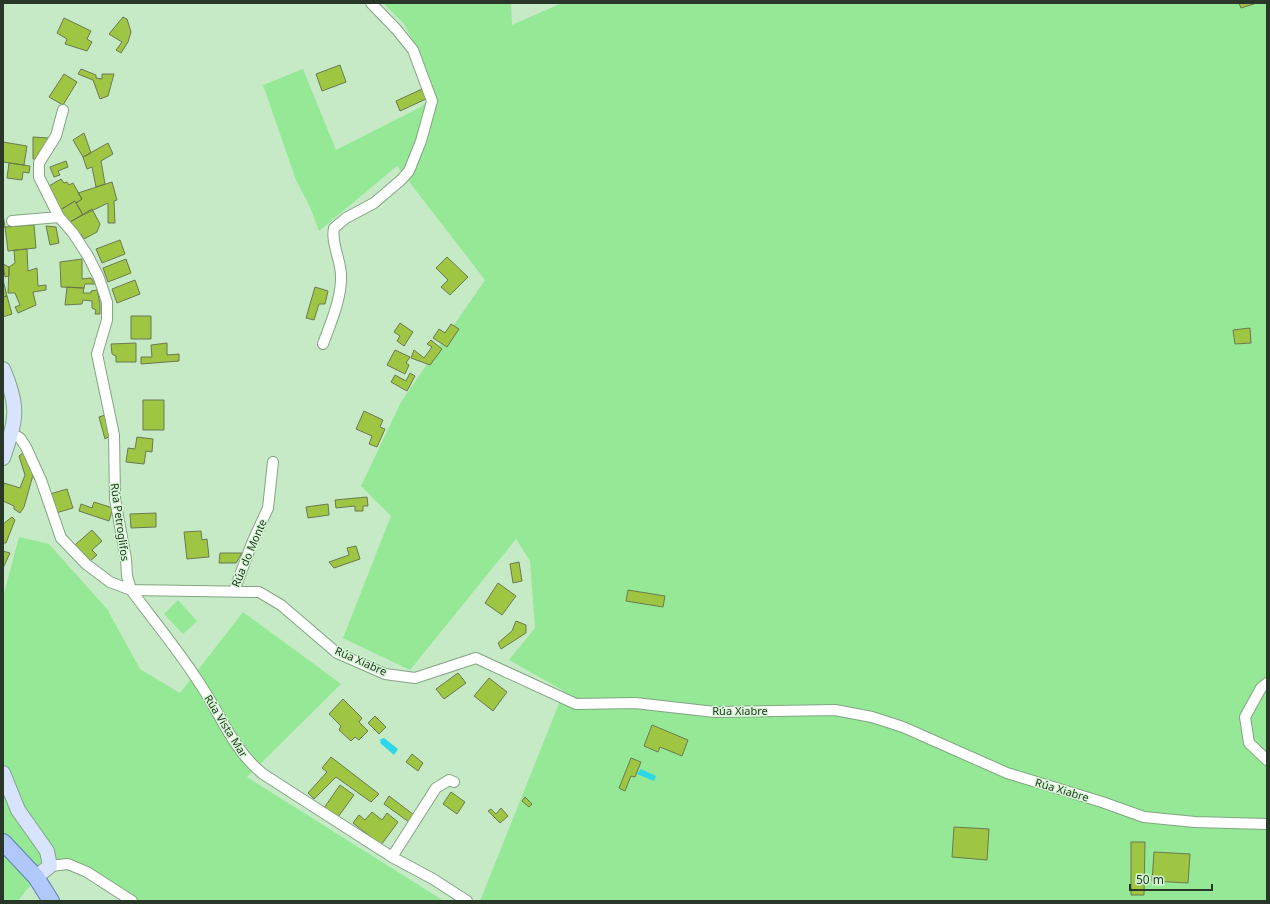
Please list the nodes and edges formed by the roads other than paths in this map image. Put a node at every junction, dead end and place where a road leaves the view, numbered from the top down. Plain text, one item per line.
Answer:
1 (371, 3) edge
2 (63, 110) dead end
3 (59, 217) junction
4 (12, 221) dead end
5 (323, 344) dead end
6 (3, 369) edge
7 (11, 433) junction
8 (3, 458) edge
9 (273, 462) dead end
10 (131, 590) junction
11 (234, 591) junction
12 (1267, 682) edge
13 (1267, 760) edge
14 (3, 773) edge
15 (454, 782) dead end
16 (1267, 824) edge
17 (3, 842) edge
18 (392, 858) junction
19 (50, 866) junction
20 (36, 877) junction
21 (51, 901) edge
22 (132, 901) edge
23 (467, 901) edge

1 - 5 street
2 - 3 street, Rúa Petroglifos
3 - 4 street
3 - 10 street, Rúa Petroglifos
6 - 7 street
7 - 8 street
7 - 10 street
9 - 11 street, Rúa do Monte
10 - 11 street, Rúa do Monte
10 - 18 street, Rúa Vista Mar
11 - 16 street, Rúa Xiabre
12 - 13 street
14 - 19 street
15 - 18 street
17 - 20 main road
18 - 23 street, Rúa Vista Mar
19 - 20 street
19 - 22 street
20 - 21 main road

